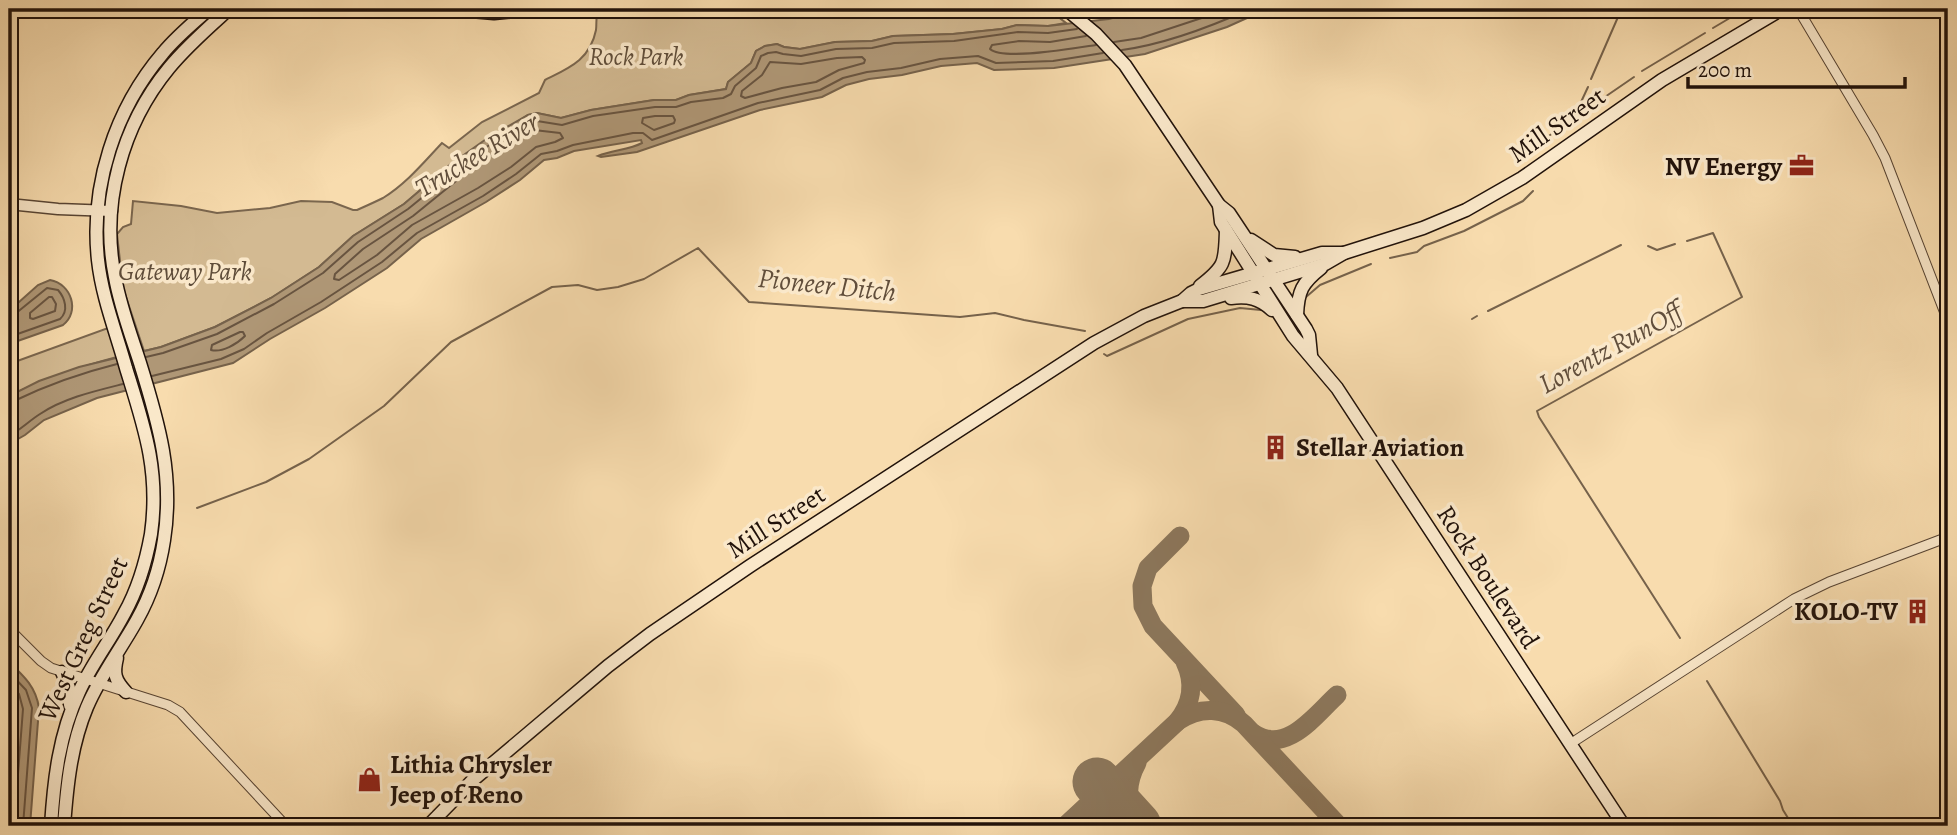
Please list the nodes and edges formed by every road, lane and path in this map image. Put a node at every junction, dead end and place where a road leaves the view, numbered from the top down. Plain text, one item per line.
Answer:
1 (209, 9) edge
2 (229, 9) edge
3 (448, 9) edge
4 (537, 9) edge
5 (1066, 9) edge
6 (1782, 9) edge
7 (1798, 9) edge
8 (171, 44) junction
9 (148, 97) junction
10 (9, 204) edge
11 (1219, 205) junction
12 (98, 211) junction
13 (112, 211) junction
14 (1226, 230) junction
15 (1243, 233) junction
16 (1344, 253) junction
17 (1306, 257) junction
18 (1325, 264) junction
19 (1271, 274) junction
20 (1256, 278) junction
21 (1186, 297) junction
22 (1203, 301) junction
23 (1297, 315) junction
24 (1948, 321) edge
25 (1285, 324) junction
26 (122, 330) junction
27 (1311, 355) junction
28 (1948, 537) edge
29 (9, 629) edge
30 (118, 652) junction
31 (62, 672) junction
32 (85, 680) junction
33 (98, 684) junction
34 (126, 692) junction
35 (71, 711) junction
36 (1570, 744) junction
37 (51, 826) edge
38 (64, 826) edge
39 (286, 826) edge
40 (428, 826) edge
41 (1624, 826) edge

1 - 8 main road, West Greg Street
2 - 9 main road, West Greg Street
3 - 4 main road
5 - 11 main road, Rock Boulevard
6 - 16 main road, Mill Street
7 - 24 street
8 - 9 main road
8 - 12 main road, West Greg Street
9 - 13 main road, West Greg Street
10 - 12 street
11 - 14 main road, Rock Boulevard
11 - 15 main road, Rock Boulevard
12 - 13 street
12 - 26 main road, West Greg Street
13 - 26 main road, West Greg Street
14 - 20 main road, Rock Boulevard
14 - 21 main road
15 - 17 main road
15 - 19 main road, Rock Boulevard
16 - 17 main road, Mill Street
16 - 18 main road, Mill Street
17 - 19 main road, Mill Street
18 - 19 main road, Mill Street
18 - 23 main road
19 - 20 main road, Mill Street
19 - 23 main road, Rock Boulevard
20 - 21 main road, Mill Street
20 - 22 main road, Mill Street
20 - 25 main road, Rock Boulevard
21 - 22 main road, Mill Street
21 - 40 main road, Mill Street
22 - 25 main road
23 - 27 main road, Rock Boulevard
25 - 27 main road, Rock Boulevard
26 - 30 main road, West Greg Street
26 - 32 main road, West Greg Street
27 - 36 main road, Rock Boulevard
28 - 36 street
29 - 31 street
30 - 33 main road, West Greg Street
30 - 34 main road
31 - 32 street
31 - 35 main road
32 - 33 street
32 - 35 main road, West Greg Street
33 - 34 street
33 - 38 main road, West Greg Street
34 - 39 street
35 - 37 main road, West Greg Street
36 - 41 main road, Rock Boulevard

